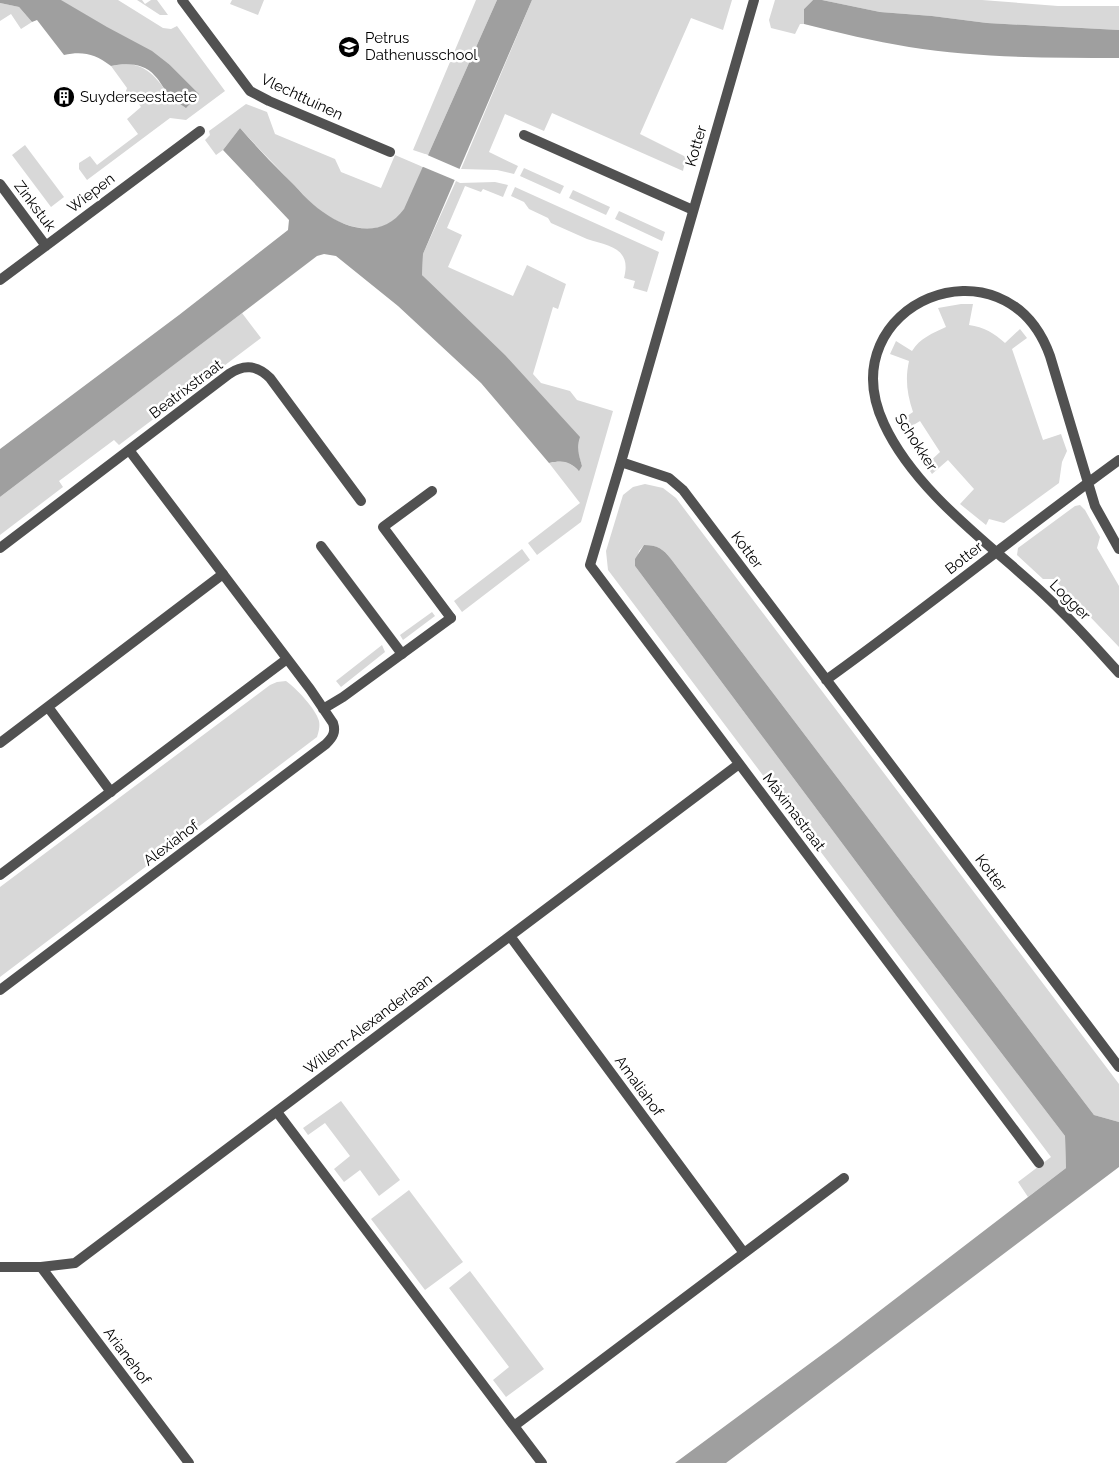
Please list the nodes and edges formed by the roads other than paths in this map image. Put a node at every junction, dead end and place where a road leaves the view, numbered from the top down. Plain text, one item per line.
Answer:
1 (182, 0) edge
2 (754, 0) edge
3 (200, 130) dead end
4 (524, 135) dead end
5 (390, 152) dead end
6 (0, 184) edge
7 (693, 210) junction
8 (46, 246) junction
9 (0, 280) edge
10 (129, 450) junction
11 (1119, 460) edge
12 (621, 462) junction
13 (1088, 482) junction
14 (432, 491) dead end
15 (361, 501) dead end
16 (321, 546) dead end
17 (0, 548) edge
18 (1119, 549) edge
19 (996, 552) junction
20 (223, 574) junction
21 (402, 654) junction
22 (287, 659) junction
23 (1119, 673) edge
24 (826, 680) junction
25 (48, 707) junction
26 (323, 709) junction
27 (0, 743) edge
28 (739, 764) junction
29 (111, 792) junction
30 (0, 875) edge
31 (510, 936) junction
32 (0, 990) edge
33 (1119, 1067) edge
34 (277, 1112) junction
35 (1039, 1163) dead end
36 (844, 1178) dead end
37 (744, 1253) junction
38 (42, 1266) junction
39 (0, 1267) edge
40 (514, 1426) junction
41 (189, 1463) edge
42 (542, 1463) edge

1 - 5 street, Vlechttuinen
2 - 7 street, Kotter
3 - 8 street, Wiepen
4 - 7 street
6 - 8 street, Zinkstuk
7 - 12 street, Kotter
8 - 9 street, Wiepen
10 - 15 street, Beatrixstraat
10 - 17 street, Beatrixstraat
10 - 20 street, Alexiahof
11 - 13 street, Botter
12 - 24 street, Kotter
12 - 28 street, Máximastraat
13 - 18 street
13 - 19 street, Botter
13 - 19 street, Schokker
14 - 21 street
16 - 21 street
19 - 23 street, Logger
19 - 24 street, Botter
20 - 22 street, Alexiahof
20 - 25 street
21 - 26 street
22 - 26 street, Alexiahof
22 - 29 street
24 - 33 street, Kotter
25 - 27 street
25 - 29 street
26 - 32 street, Alexiahof
28 - 31 street, Willem-Alexanderlaan
28 - 35 street, Máximastraat
29 - 30 street
31 - 34 street, Willem-Alexanderlaan
31 - 37 street, Amaliahof
34 - 38 street, Willem-Alexanderlaan
34 - 40 street
36 - 37 street
37 - 40 street
38 - 39 street, Willem-Alexanderlaan
38 - 41 street, Arianehof
40 - 42 street

